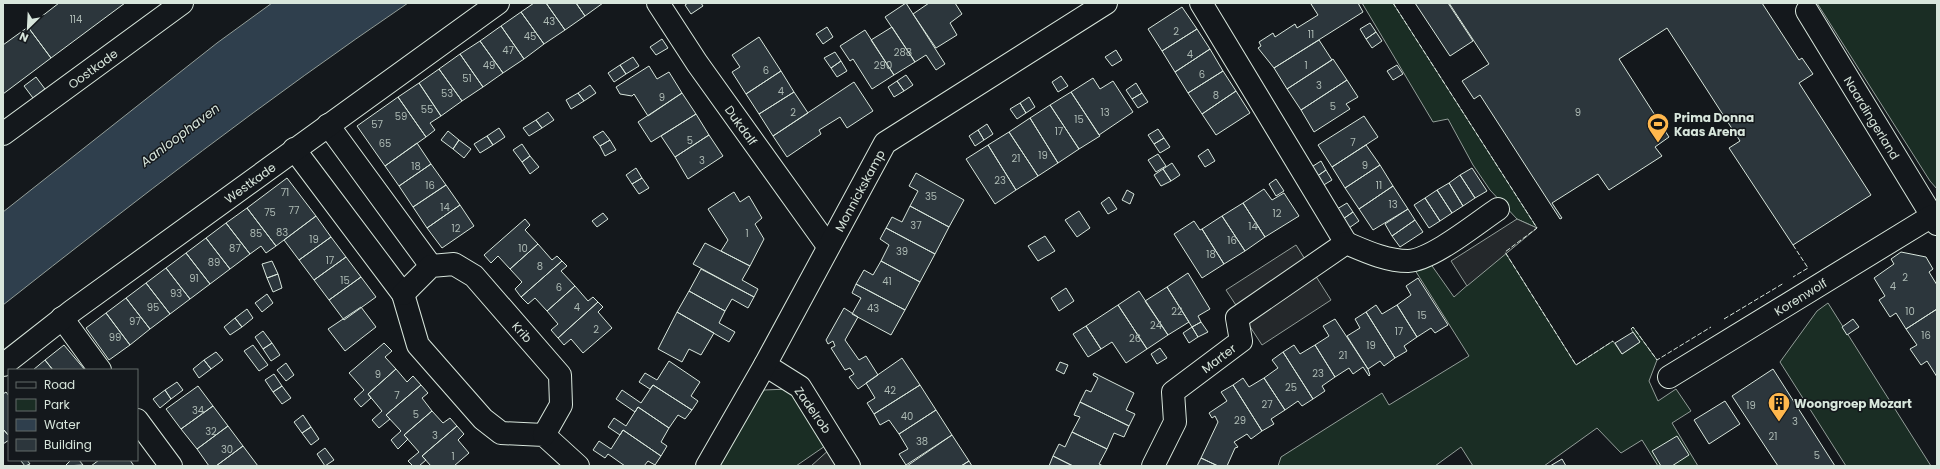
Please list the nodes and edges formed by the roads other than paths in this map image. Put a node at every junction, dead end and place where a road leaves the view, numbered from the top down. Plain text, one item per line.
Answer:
1 (182, 3) edge
2 (498, 3) edge
3 (658, 3) edge
4 (1106, 3) edge
5 (1201, 3) edge
6 (1807, 11) dead end
7 (328, 125) junction
8 (3, 134) edge
9 (294, 149) junction
10 (1498, 209) dead end
11 (1935, 220) edge
12 (1346, 243) junction
13 (828, 246) junction
14 (431, 266) junction
15 (403, 294) junction
16 (62, 318) junction
17 (3, 365) edge
18 (765, 365) junction
19 (99, 369) edge
20 (1669, 377) dead end
21 (138, 421) edge
22 (544, 435) junction
23 (171, 466) edge
24 (578, 466) edge
25 (707, 466) edge
26 (849, 466) edge
27 (1153, 466) edge

1 - 8 street, Oostkade
2 - 7 street, Westkade
3 - 13 street, Dukdalf
4 - 13 street, Monnickskamp
5 - 12 street
6 - 11 street, Naardingerland
7 - 9 street, Westkade
7 - 14 street
9 - 15 street
9 - 16 street, Westkade
10 - 12 street
11 - 20 street, Korenwolf
12 - 27 street, Marter
13 - 18 street, Monnickskamp
14 - 15 street
14 - 22 street, Krib
15 - 22 street
16 - 17 street, Westkade
16 - 19 street
18 - 25 street, Monnickskamp
18 - 26 street, Zadelrob
21 - 23 street
22 - 24 street

